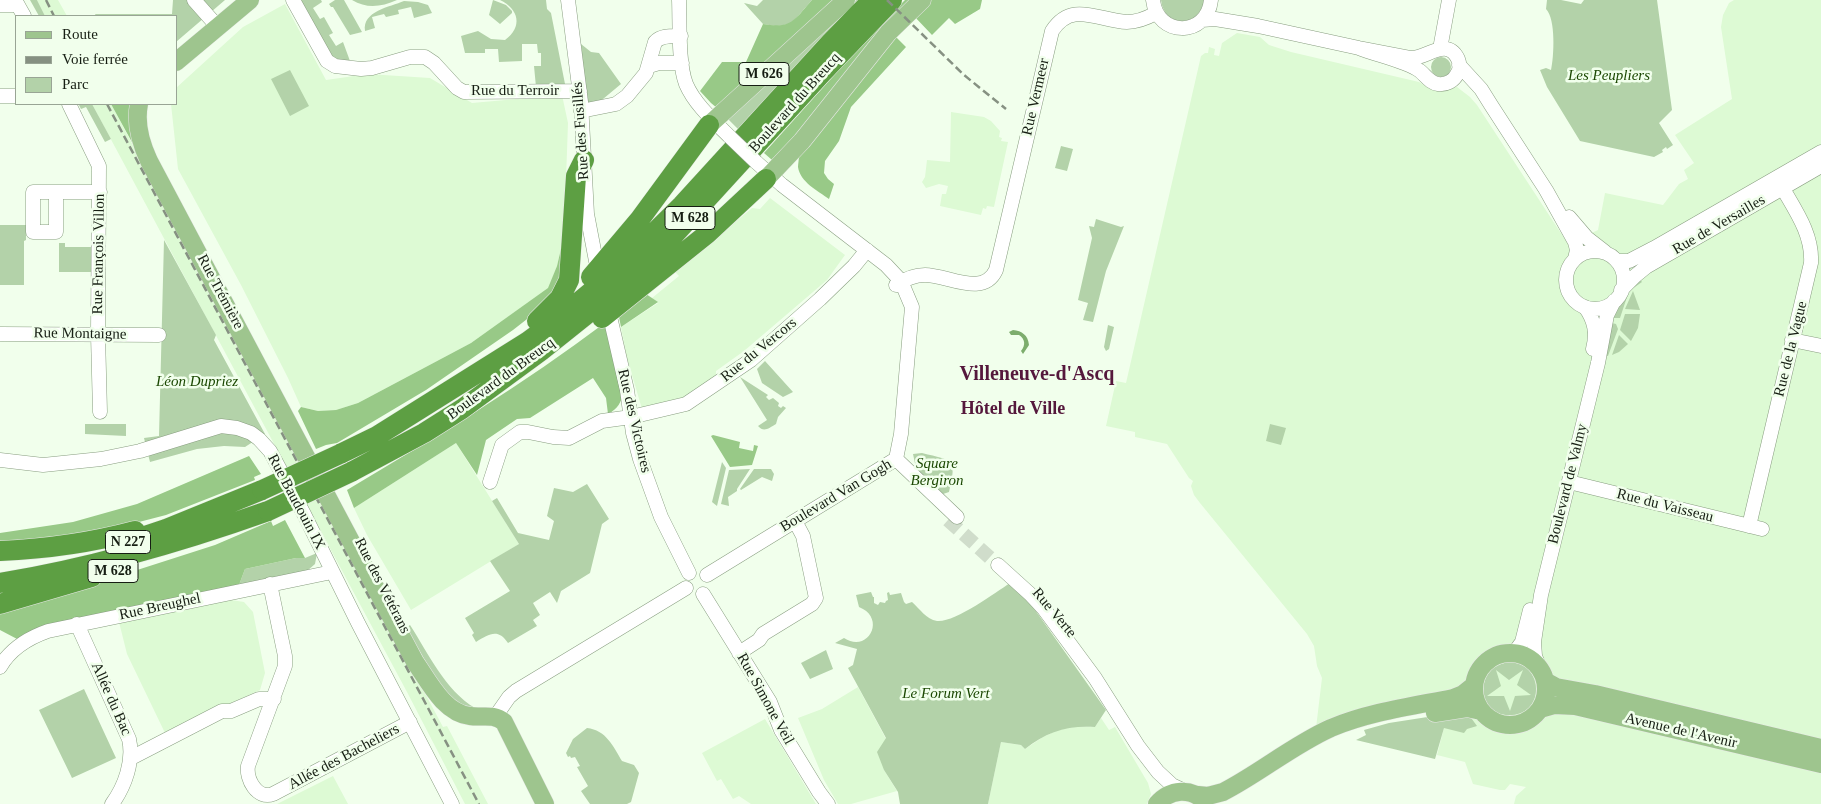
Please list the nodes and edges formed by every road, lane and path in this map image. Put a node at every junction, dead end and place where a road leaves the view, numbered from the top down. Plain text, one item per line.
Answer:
1 (194, 0) edge
2 (234, 0) edge
3 (250, 0) edge
4 (293, 0) edge
5 (568, 0) edge
6 (680, 0) edge
7 (846, 0) edge
8 (872, 0) edge
9 (892, 0) edge
10 (922, 0) edge
11 (1211, 0) edge
12 (1449, 0) edge
13 (0, 5) edge
14 (19, 7) edge
15 (1154, 7) edge
16 (1202, 20) junction
17 (214, 23) junction
18 (1258, 26) junction
19 (681, 36) junction
20 (1359, 48) junction
21 (178, 50) edge
22 (1434, 51) junction
23 (178, 60) edge
24 (682, 63) junction
25 (1459, 65) junction
26 (649, 66) junction
27 (1427, 77) junction
28 (1453, 80) junction
29 (580, 91) junction
30 (0, 96) edge
31 (15, 96) edge
32 (70, 105) edge
33 (139, 105) edge
34 (147, 105) edge
35 (1490, 105) junction
36 (581, 111) junction
37 (712, 122) junction
38 (1821, 152) edge
39 (584, 160) junction
40 (1821, 166) edge
41 (761, 170) junction
42 (1779, 183) junction
43 (1546, 190) junction
44 (56, 192) dead end
45 (100, 192) junction
46 (865, 252) junction
47 (1612, 258) junction
48 (1574, 259) junction
49 (596, 261) dead end
50 (899, 283) junction
51 (1618, 296) junction
52 (1585, 307) junction
53 (611, 321) dead end
54 (531, 328) junction
55 (0, 334) edge
56 (98, 335) junction
57 (159, 335) dead end
58 (1792, 340) junction
59 (1821, 346) edge
60 (489, 365) junction
61 (462, 409) junction
62 (100, 412) dead end
63 (631, 417) junction
64 (896, 459) junction
65 (0, 460) edge
66 (319, 475) junction
67 (490, 482) dead end
68 (1569, 482) junction
69 (952, 519) tunnel mouth
70 (214, 520) junction
71 (795, 521) junction
72 (1756, 527) joint
73 (0, 551) edge
74 (999, 561) tunnel mouth
75 (0, 572) edge
76 (332, 572) junction
77 (689, 573) junction
78 (707, 575) junction
79 (0, 583) edge
80 (270, 584) junction
81 (686, 588) junction
82 (703, 594) junction
83 (0, 604) edge
84 (76, 624) junction
85 (739, 653) junction
86 (1514, 653) junction
87 (0, 667) edge
88 (1542, 675) junction
89 (1474, 686) junction
90 (274, 699) junction
91 (1540, 709) junction
92 (1481, 711) junction
93 (495, 717) junction
94 (410, 722) junction
95 (1138, 746) junction
96 (1821, 748) edge
97 (131, 758) junction
98 (1821, 764) edge
99 (1197, 797) edge
100 (112, 804) edge
101 (452, 804) edge
102 (545, 804) edge
103 (828, 804) edge
104 (1157, 804) edge
105 (1223, 804) edge

1 - 17 street
2 - 17 main road
3 - 17 main road
4 - 29 street, Rue du Terroir
5 - 29 street, Rue des Fusillés
6 - 19 street, Boulevard Van Gogh
7 - 37 main road, M 626
8 - 60 highway, Boulevard du Breucq / M 628
9 - 61 highway, Boulevard du Breucq / M 628
10 - 41 main road
11 - 16 street
11 - 18 street
12 - 22 street
13 - 14 street
15 - 16 street
15 - 50 street, Rue Vermeer
16 - 18 street
17 - 21 main road
17 - 23 main road
18 - 20 street
19 - 24 street, Boulevard Van Gogh
19 - 26 street
20 - 22 street
20 - 27 street
22 - 25 street
22 - 27 street
24 - 26 street
24 - 37 street, Boulevard Van Gogh
25 - 28 street
25 - 35 street
26 - 36 street
27 - 28 street
28 - 35 street
29 - 36 street, Rue des Fusillés
30 - 31 street
32 - 45 street, Rue François Villon
33 - 66 main road, Rue Trémière
34 - 66 main road, Rue Trémière
35 - 43 street
36 - 39 street, Rue des Fusillés
37 - 41 street, Boulevard Van Gogh
37 - 54 highway
38 - 42 street, Rue de Versailles
39 - 49 street, Rue des Fusillés
39 - 54 highway
40 - 42 street, Rue de Versailles
41 - 46 street, Boulevard Van Gogh
41 - 61 highway
42 - 47 street, Rue de Versailles
42 - 51 street, Rue de Versailles
42 - 58 street, Rue de la Vague
43 - 47 street
43 - 48 street
44 - 45 street
45 - 56 street, Rue François Villon
46 - 50 street, Boulevard Van Gogh
46 - 63 street, Rue du Vercors
47 - 48 street
47 - 51 street
48 - 52 street
50 - 64 street, Boulevard Van Gogh
51 - 52 street
51 - 68 street, Boulevard de Valmy
52 - 86 street, Boulevard de Valmy
53 - 63 street, Rue des Victoires
54 - 60 highway
55 - 56 street, Rue Montaigne
56 - 57 street, Rue Montaigne
56 - 62 street, Rue François Villon
58 - 59 street
58 - 72 street, Rue de la Vague
60 - 70 highway, Boulevard du Breucq / N 227, bridge
61 - 70 highway, Boulevard du Breucq / N 227, bridge
63 - 67 street, Rue du Vercors
63 - 77 street, Rue des Victoires
64 - 69 street
64 - 71 street, Boulevard Van Gogh
65 - 76 street, Rue Baudouin IX
66 - 93 main road, Rue des Vétérans
68 - 72 street, Rue du Vaisseau
68 - 88 street, Boulevard de Valmy
70 - 73 highway
70 - 75 highway, Boulevard du Breucq / N 227
70 - 79 highway, Boulevard du Breucq / N 227
70 - 83 highway, M 628
71 - 78 street, Boulevard Van Gogh
71 - 85 street
74 - 95 street, Rue Verte
76 - 80 street, Rue Breughel
76 - 94 street, Rue Baudouin IX
77 - 78 street
77 - 81 street
78 - 82 street
80 - 84 street, Rue Breughel
80 - 90 street, Allée des Bacheliers
81 - 82 street
81 - 93 street
82 - 85 street, Rue Simone Veil
84 - 87 street, Rue Breughel
84 - 97 street, Allée du Bac
85 - 103 street, Rue Simone Veil
86 - 88 main road
86 - 89 main road
88 - 91 main road
88 - 96 main road, Avenue de l'Avenir
89 - 92 main road
89 - 99 main road
90 - 94 street, Allée des Bacheliers
90 - 97 street
91 - 92 main road
91 - 98 main road, Avenue de l'Avenir
92 - 105 main road
93 - 102 main road
94 - 101 street, Rue Baudouin IX
95 - 99 street, Rue Verte
95 - 104 street, Rue Verte
97 - 100 street, Allée du Bac
99 - 104 main road

